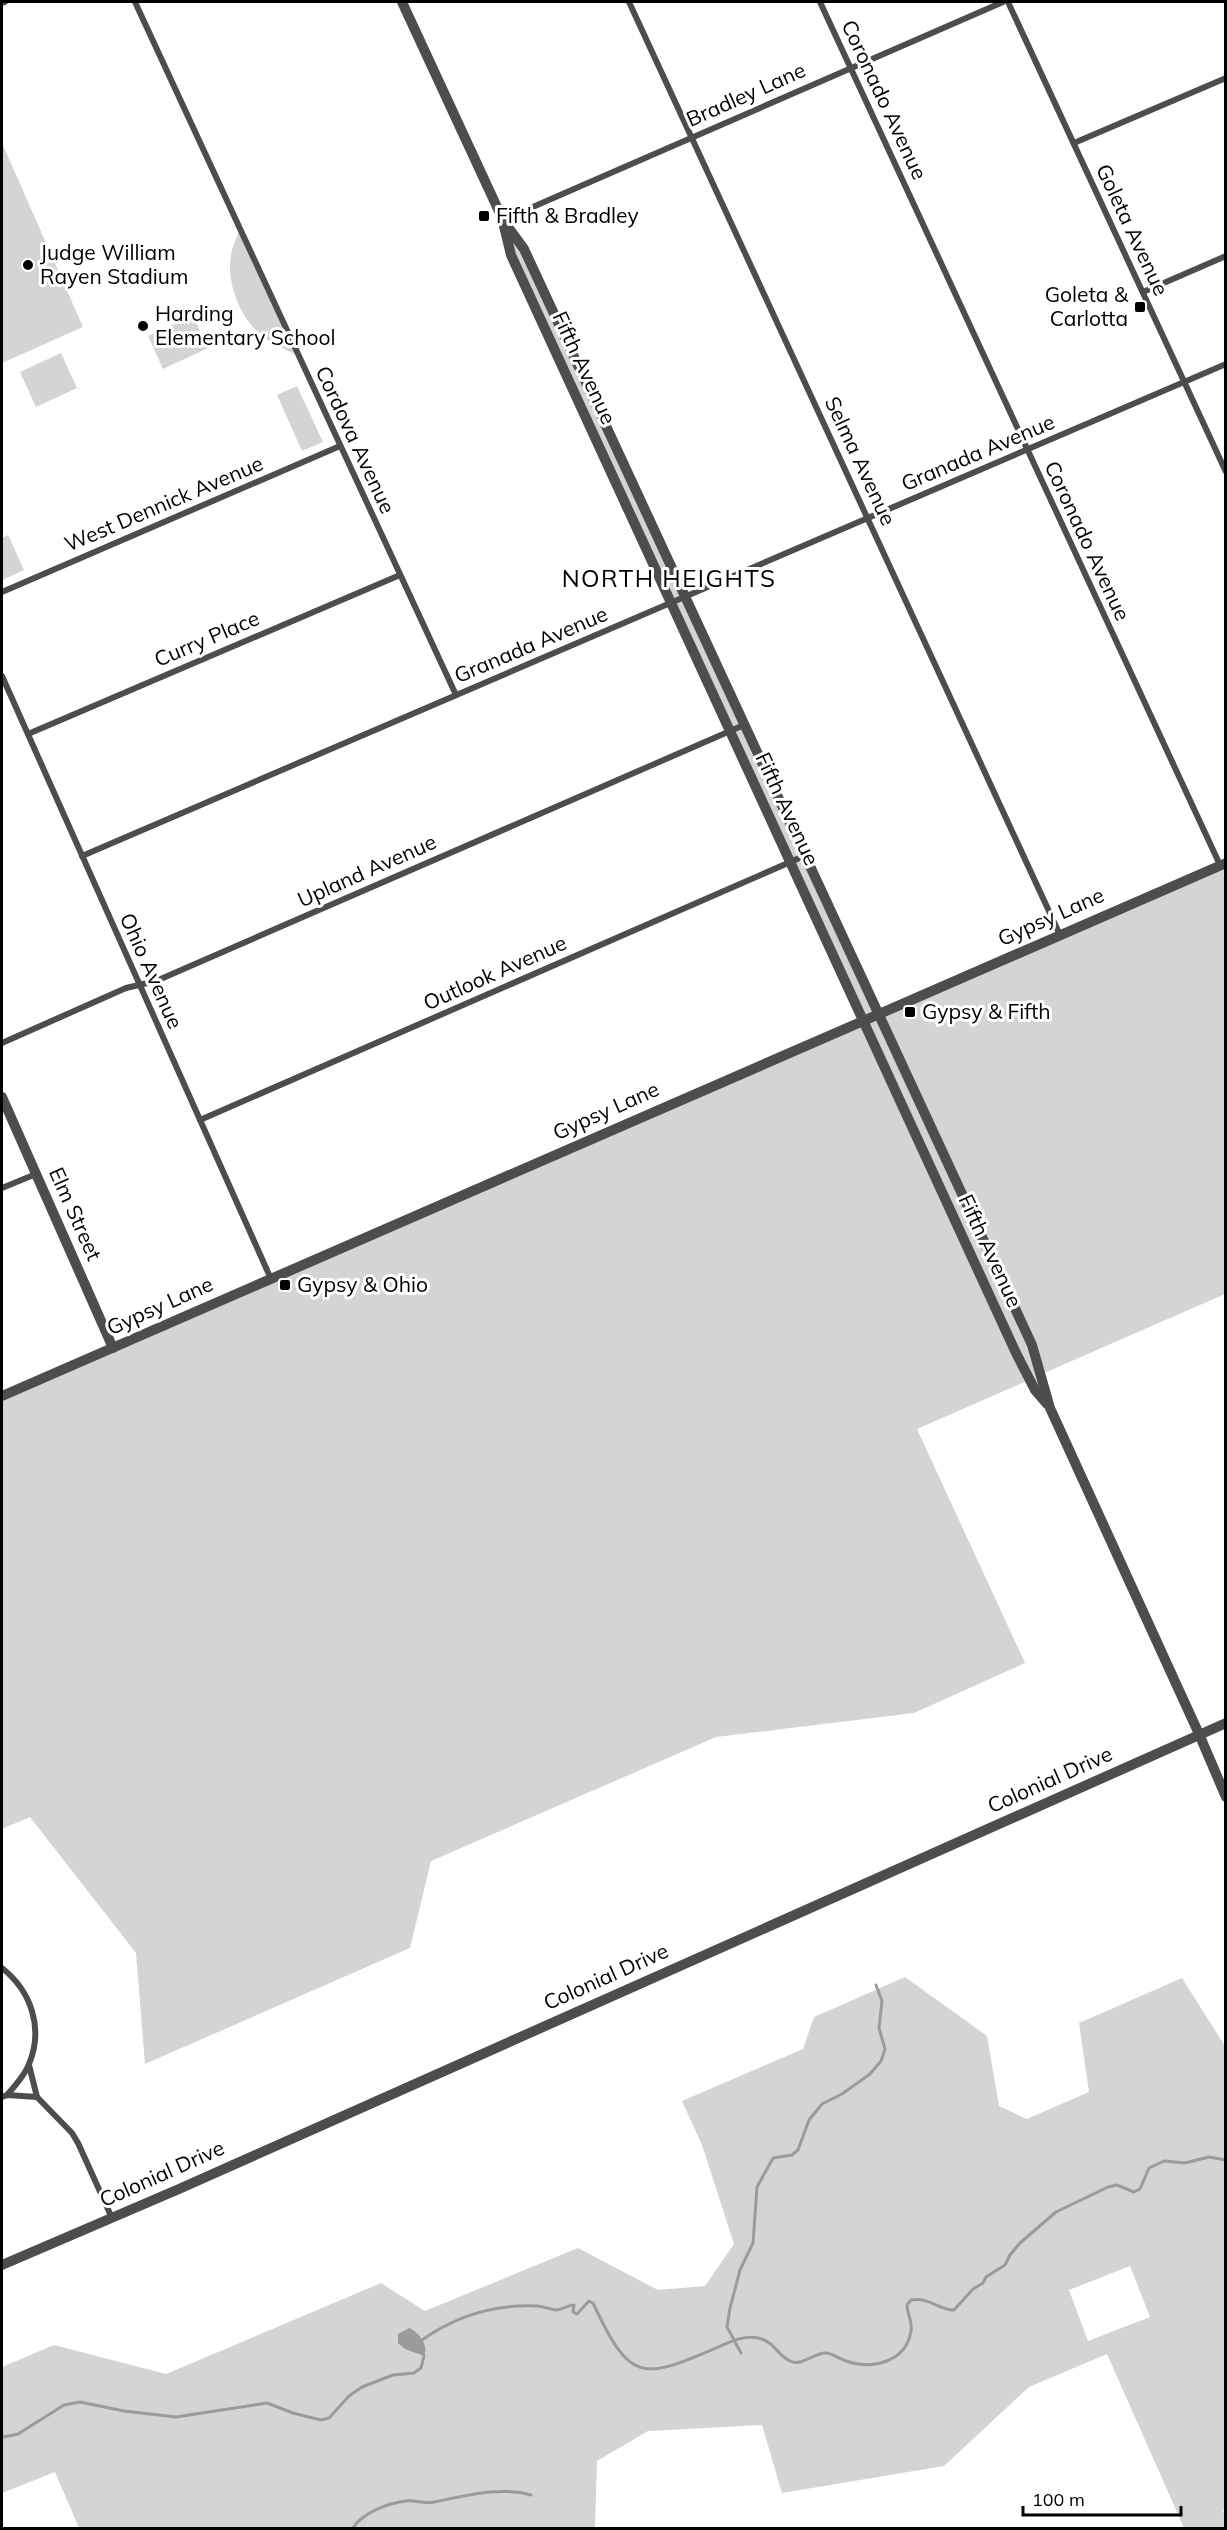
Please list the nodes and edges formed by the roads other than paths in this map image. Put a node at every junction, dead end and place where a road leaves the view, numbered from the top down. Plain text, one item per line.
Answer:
1 (135, 2) edge
2 (402, 2) edge
3 (629, 2) edge
4 (820, 2) edge
5 (1003, 2) edge
6 (1008, 2) edge
7 (851, 68) junction
8 (1226, 78) edge
9 (692, 137) junction
10 (1074, 143) junction
11 (503, 220) junction
12 (1226, 256) edge
13 (1143, 292) junction
14 (1226, 364) edge
15 (1184, 382) junction
16 (340, 446) junction
17 (1027, 450) junction
18 (1226, 472) edge
19 (868, 518) junction
20 (400, 575) junction
21 (2, 592) edge
22 (685, 597) junction
23 (671, 603) junction
24 (2, 676) edge
25 (4, 687) edge
26 (456, 695) junction
27 (744, 725) junction
28 (729, 732) junction
29 (27, 734) junction
30 (82, 856) junction
31 (804, 856) junction
32 (790, 862) junction
33 (1223, 864) edge
34 (1060, 935) junction
35 (140, 985) junction
36 (879, 1013) junction
37 (863, 1020) junction
38 (2, 1043) edge
39 (2, 1097) edge
40 (200, 1120) junction
41 (36, 1174) junction
42 (2, 1188) edge
43 (272, 1279) junction
44 (113, 1348) junction
45 (2, 1396) edge
46 (1050, 1408) junction
47 (1226, 1723) edge
48 (1199, 1734) junction
49 (1226, 1797) edge
50 (2, 1968) edge
51 (29, 2065) junction
52 (4, 2096) edge
53 (37, 2097) junction
54 (112, 2218) junction
55 (2, 2265) edge

1 - 16 street, Cordova Avenue
2 - 11 street, Fifth Avenue
3 - 9 street, Selma Avenue
4 - 7 street, Coronado Avenue
5 - 7 street, Bradley Lane
6 - 10 street, Goleta Avenue
7 - 9 street, Bradley Lane
7 - 17 street, Coronado Avenue
8 - 10 street
9 - 11 street, Bradley Lane
9 - 19 street, Selma Avenue
10 - 13 street, Goleta Avenue
11 - 22 street, Fifth Avenue
11 - 23 street, Fifth Avenue
12 - 13 street
13 - 15 street, Goleta Avenue
14 - 15 street, Granada Avenue
15 - 17 street, Granada Avenue
15 - 18 street, Goleta Avenue
16 - 20 street, Cordova Avenue
16 - 21 street, West Dennick Avenue
17 - 19 street, Granada Avenue
17 - 33 street, Coronado Avenue
19 - 22 street, Granada Avenue
19 - 34 street, Selma Avenue
20 - 26 street, Cordova Avenue
20 - 29 street, Curry Place
22 - 23 street, Granada Avenue
22 - 27 street, Fifth Avenue
23 - 26 street, Granada Avenue
23 - 28 street, Fifth Avenue
24 - 25 street, Ohio Avenue
25 - 29 street, Ohio Avenue
26 - 30 street, Granada Avenue
27 - 28 street, Upland Avenue
27 - 31 street, Fifth Avenue
28 - 32 street, Fifth Avenue
28 - 35 street, Upland Avenue
29 - 30 street, Ohio Avenue
30 - 35 street, Ohio Avenue
31 - 32 street, Outlook Avenue
31 - 36 street, Fifth Avenue
32 - 37 street, Fifth Avenue
32 - 40 street, Outlook Avenue
33 - 34 street, Gypsy Lane
34 - 36 street, Gypsy Lane
35 - 38 street, Upland Avenue
35 - 40 street, Ohio Avenue
36 - 37 street, Gypsy Lane
36 - 46 street, Fifth Avenue
37 - 43 street, Gypsy Lane
37 - 46 street, Fifth Avenue
39 - 41 street, Elm Street
40 - 43 street, Ohio Avenue
41 - 42 street
41 - 44 street, Elm Street
43 - 44 street, Gypsy Lane
44 - 45 street, Gypsy Lane
46 - 48 street, Fifth Avenue
47 - 48 street, Colonial Drive
48 - 49 street, Fifth Avenue
48 - 54 street, Colonial Drive
50 - 51 street
51 - 52 street
51 - 53 street
52 - 53 street
53 - 54 street
54 - 55 street, Colonial Drive

